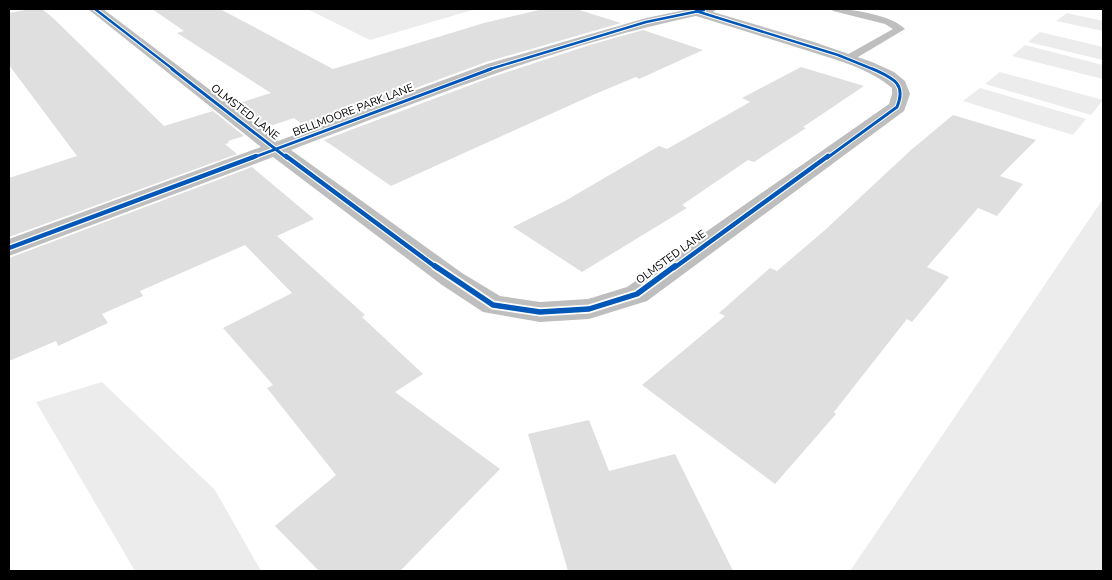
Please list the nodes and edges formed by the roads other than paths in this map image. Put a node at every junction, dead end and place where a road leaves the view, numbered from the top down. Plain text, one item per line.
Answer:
1 (95, 9) edge
2 (836, 9) edge
3 (703, 10) edge
4 (849, 58) junction
5 (277, 150) junction
6 (9, 248) edge

1 - 5 street, OLMSTED LANE
2 - 4 lane
3 - 4 street, OLMSTED LANE
3 - 5 street, BELLMOORE PARK LANE
4 - 5 street, OLMSTED LANE
5 - 6 street, BELLMOORE PARK LANE

